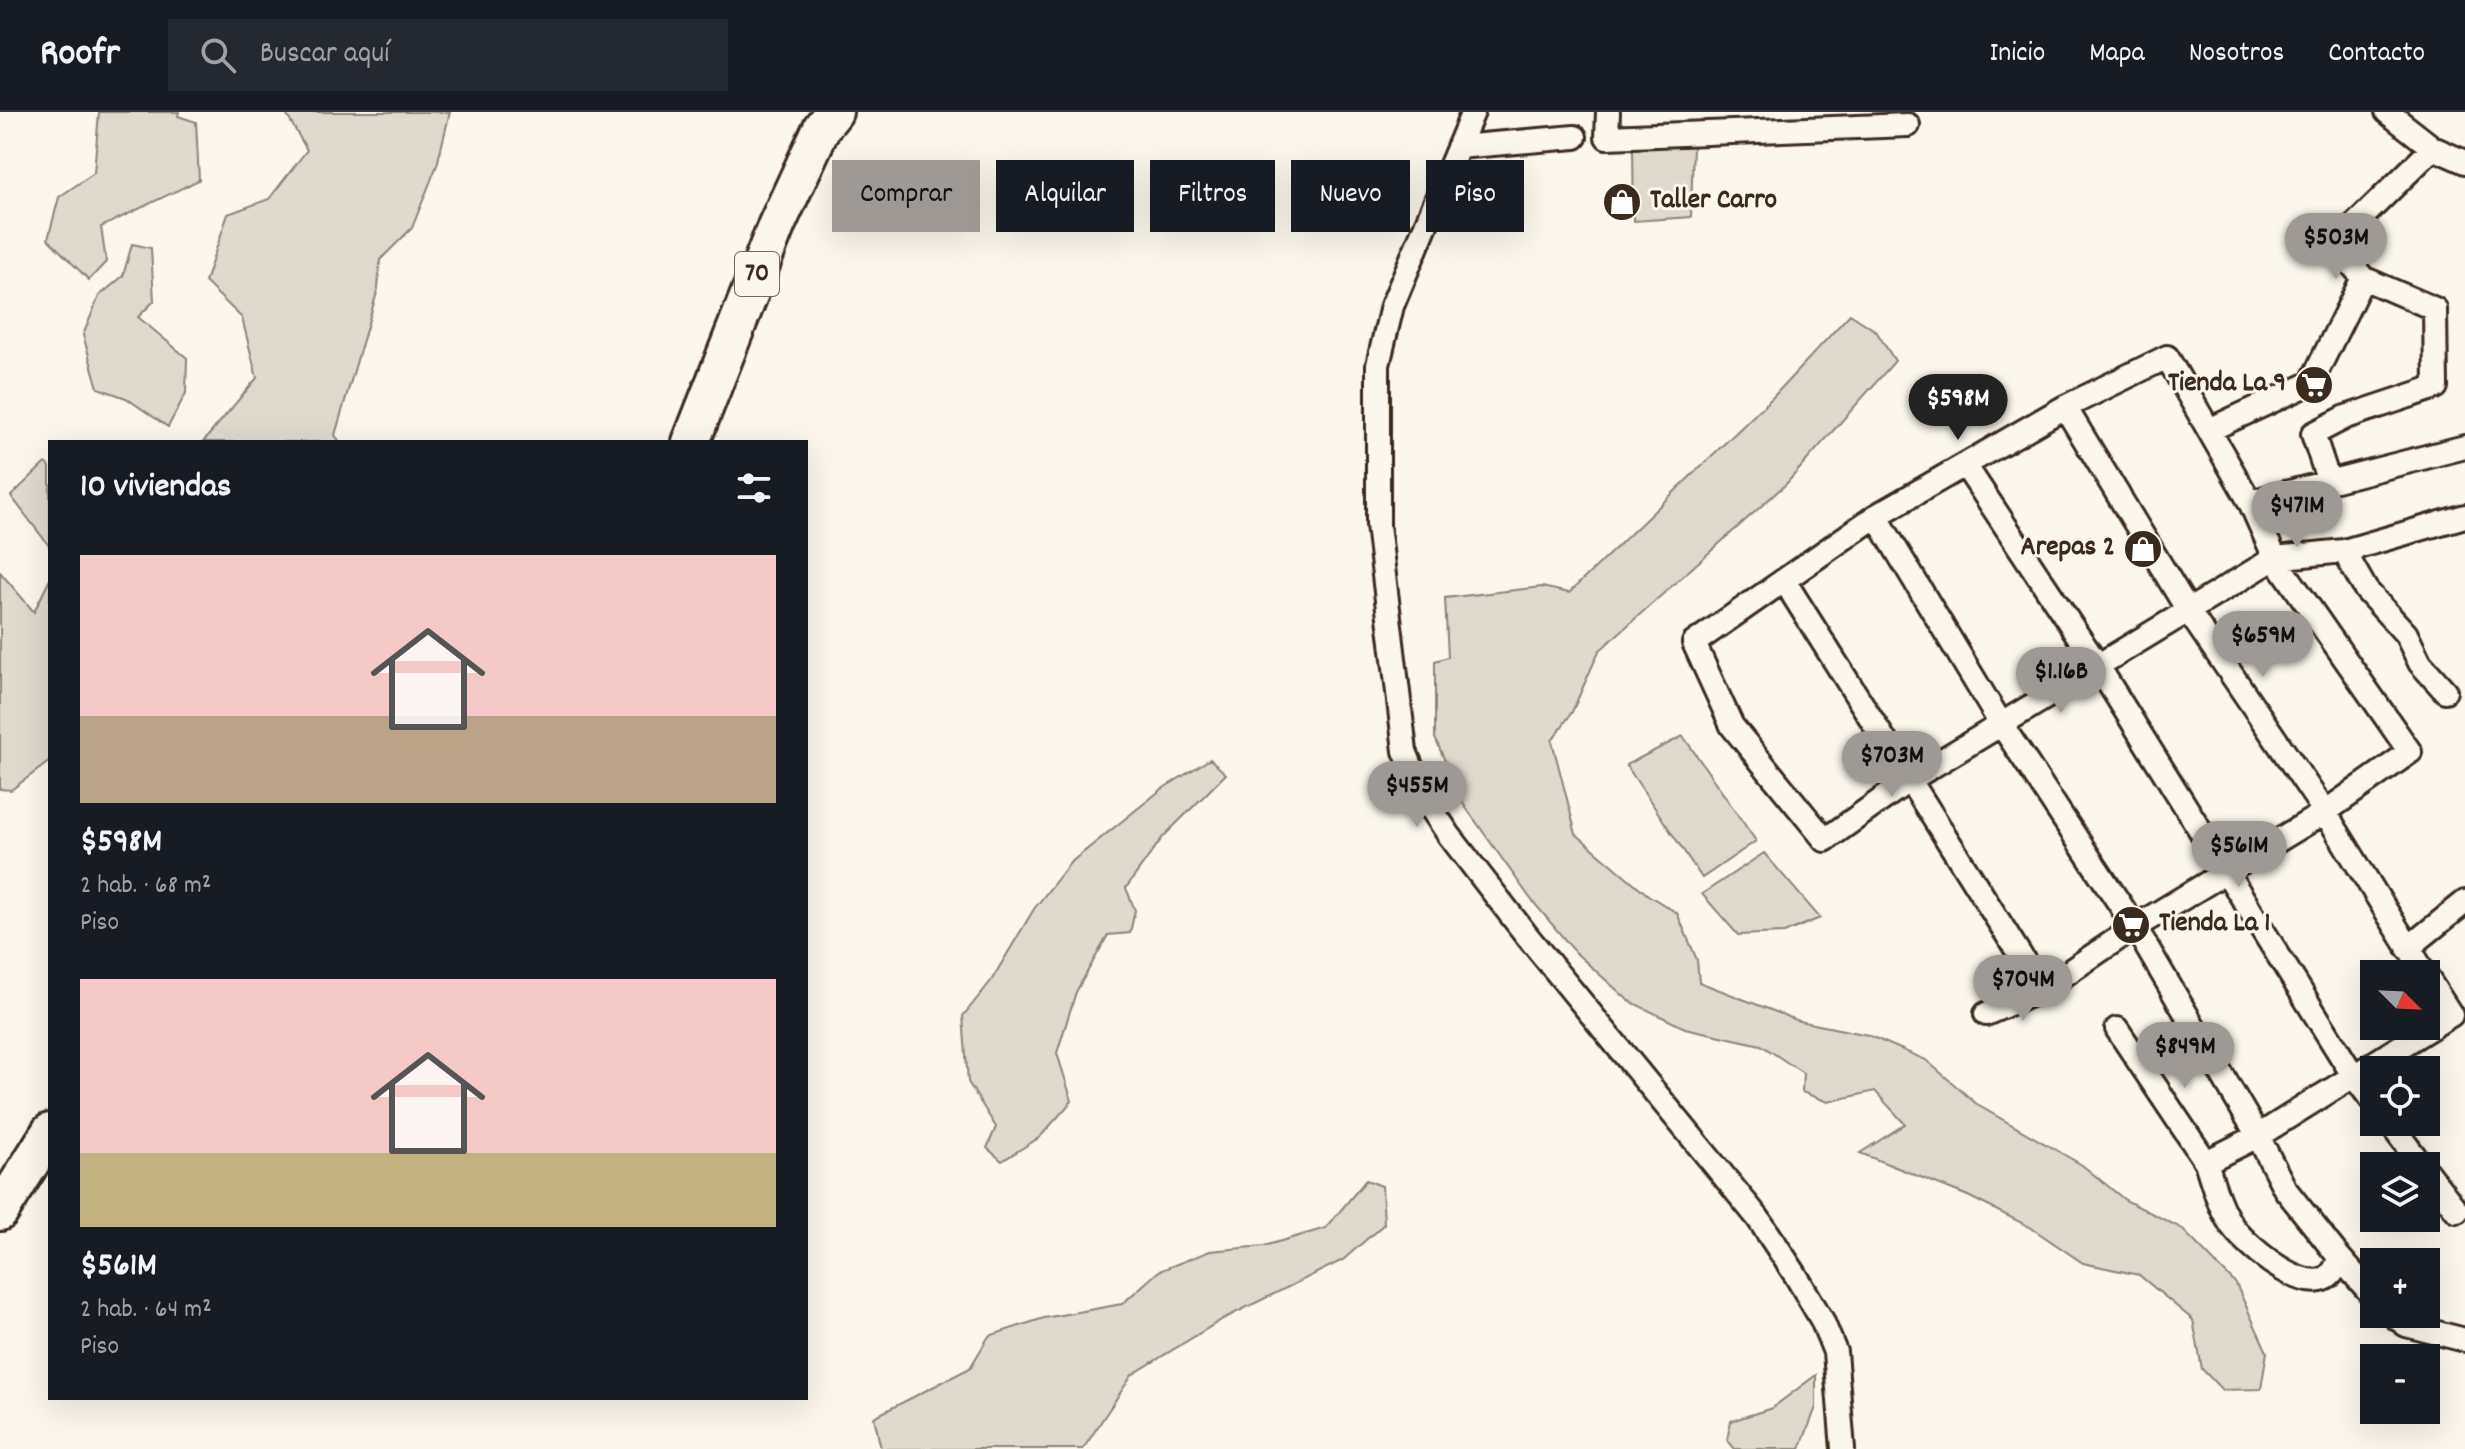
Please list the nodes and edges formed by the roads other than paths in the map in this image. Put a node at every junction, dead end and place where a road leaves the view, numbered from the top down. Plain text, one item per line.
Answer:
1 (834, 112) edge
2 (1473, 112) edge
3 (1608, 112) edge
4 (2387, 112) edge
5 (1908, 125) dead end
6 (1575, 137) dead end
7 (1458, 147) junction
8 (2433, 148) junction
9 (2465, 162) edge
10 (2363, 278) junction
11 (2065, 407) junction
12 (2209, 430) junction
13 (692, 440) edge
14 (2465, 447) edge
15 (1965, 465) junction
16 (2329, 482) junction
17 (2250, 502) junction
18 (1876, 516) junction
19 (2465, 516) edge
20 (2344, 551) junction
21 (2275, 558) junction
22 (1785, 582) junction
23 (2189, 612) junction
24 (2098, 666) junction
25 (2445, 691) dead end
26 (2001, 724) junction
27 (1908, 781) junction
28 (2325, 812) junction
29 (2224, 871) junction
30 (2465, 902) edge
31 (2135, 927) junction
32 (2408, 948) junction
33 (2416, 960) edge
34 (2042, 990) junction
35 (2440, 998) edge
36 (1986, 1014) dead end
37 (2440, 1022) edge
38 (2117, 1029) dead end
39 (2410, 1040) edge
40 (2353, 1075) junction
41 (2360, 1084) edge
42 (48, 1135) edge
43 (2258, 1136) junction
44 (2400, 1136) edge
45 (2412, 1152) edge
46 (2206, 1162) junction
47 (2440, 1189) edge
48 (2457, 1211) dead end
49 (0, 1212) edge
50 (2339, 1257) junction
51 (2360, 1281) edge
52 (2418, 1328) edge
53 (2465, 1340) edge
54 (1843, 1449) edge

1 - 13 main road, 70
2 - 7 street
3 - 5 street
4 - 8 street
6 - 7 street
7 - 54 street
8 - 9 street
8 - 10 street
10 - 12 street
10 - 16 street
11 - 12 street
11 - 15 street
11 - 23 street
12 - 17 street
14 - 16 street
15 - 18 street
15 - 24 street
16 - 17 street
17 - 21 street
18 - 22 street
18 - 26 street
19 - 20 street
20 - 21 street
20 - 25 street
21 - 23 street
21 - 28 street
22 - 27 street
22 - 27 street
23 - 24 street
23 - 28 street
24 - 26 street
24 - 29 street
26 - 27 street
26 - 31 street
27 - 34 street
28 - 29 street
28 - 32 street
29 - 31 street
29 - 40 street
30 - 32 street
31 - 34 street
31 - 43 street
32 - 33 street
34 - 36 street
35 - 37 street
38 - 46 street
39 - 40 street
40 - 41 street
40 - 43 street
42 - 49 main road
43 - 46 street
43 - 50 street
44 - 45 street
46 - 50 street
47 - 48 street
50 - 51 street
52 - 53 street

